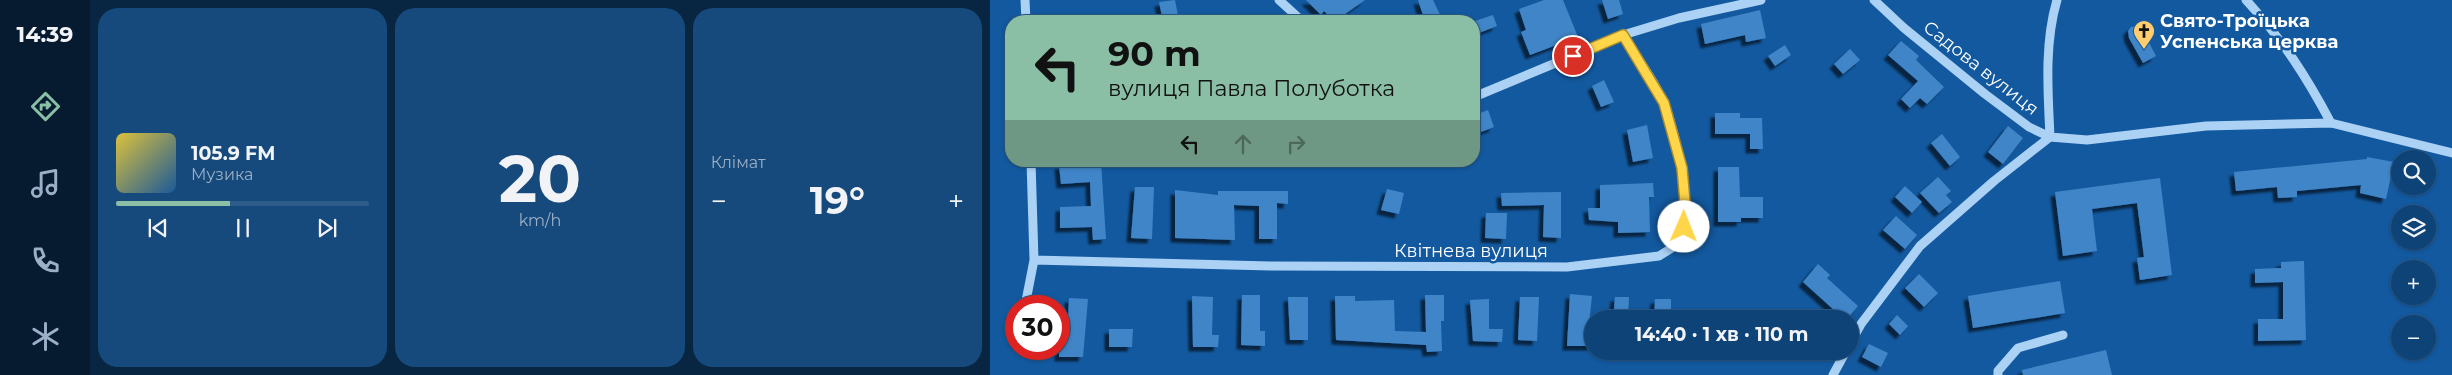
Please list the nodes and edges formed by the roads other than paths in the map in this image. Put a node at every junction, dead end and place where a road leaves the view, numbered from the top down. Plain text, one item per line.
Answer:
1 (1025, 0) edge
2 (1280, 0) edge
3 (1761, 0) edge
4 (1874, 0) edge
5 (2057, 0) edge
6 (2246, 0) edge
7 (1026, 15) edge
8 (1296, 15) edge
9 (1623, 35) junction
10 (1480, 95) edge
11 (2331, 123) junction
12 (2050, 138) junction
13 (2452, 152) edge
14 (1031, 167) edge
15 (1034, 260) junction
16 (1027, 295) edge
17 (1859, 328) edge
18 (2063, 335) dead end
19 (1841, 360) edge
20 (1833, 375) edge
21 (1998, 375) edge

1 - 7 street
2 - 8 street
3 - 9 street
4 - 12 street, Садова вулиця
5 - 12 street
6 - 11 street
9 - 10 street
9 - 15 street, Квітнева вулиця
11 - 12 street
11 - 13 street
12 - 17 street
14 - 15 street
15 - 16 street
18 - 21 street
19 - 20 street

